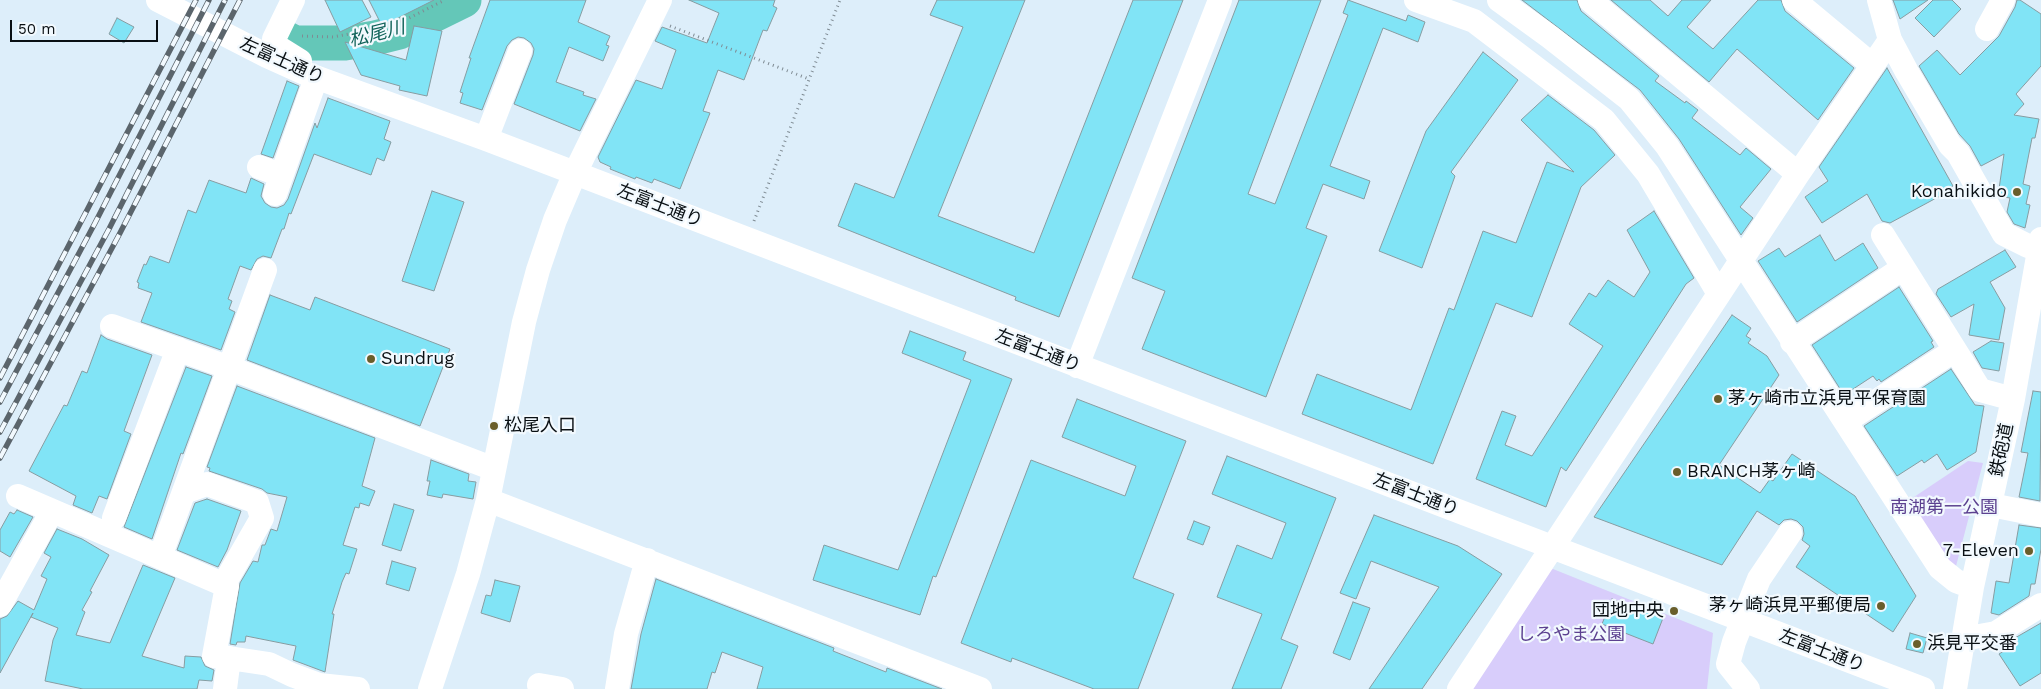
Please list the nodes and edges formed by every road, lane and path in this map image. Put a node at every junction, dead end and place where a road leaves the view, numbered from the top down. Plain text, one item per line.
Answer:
1 (158, 0) edge
2 (293, 0) edge
3 (445, 0) edge
4 (840, 0) edge
5 (1220, 0) edge
6 (1416, 0) edge
7 (1499, 0) edge
8 (1590, 0) edge
9 (1794, 0) edge
10 (1879, 0) edge
11 (2003, 0) edge
12 (655, 9) edge
13 (1987, 29) dead end
14 (277, 31) junction
15 (1890, 40) junction
16 (520, 51) dead end
17 (1872, 65) junction
18 (312, 76) junction
19 (810, 79) junction
20 (486, 139) junction
21 (259, 167) dead end
22 (575, 173) junction
23 (1798, 174) junction
24 (753, 224) dead end
25 (1883, 235) dead end
26 (2040, 246) edge
27 (1741, 262) junction
28 (1903, 268) junction
29 (265, 270) dead end
30 (1719, 294) junction
31 (112, 326) dead end
32 (1792, 342) junction
33 (178, 349) junction
34 (1955, 350) junction
35 (1077, 366) junction
36 (230, 368) junction
37 (2013, 399) junction
38 (1846, 421) junction
39 (494, 469) junction
40 (184, 492) junction
41 (18, 496) dead end
42 (488, 500) junction
43 (1991, 505) junction
44 (52, 511) junction
45 (2041, 515) edge
46 (114, 518) dead end
47 (1790, 533) dead end
48 (1551, 547) junction
49 (160, 557) junction
50 (647, 560) junction
51 (224, 584) junction
52 (1972, 587) junction
53 (0, 605) edge
54 (2041, 605) edge
55 (1963, 639) junction
56 (230, 658) junction
57 (930, 680) edge
58 (539, 685) dead end
59 (319, 687) edge
60 (225, 689) edge
61 (358, 689) edge
62 (430, 689) edge
63 (562, 689) edge
64 (617, 689) edge
65 (980, 689) edge
66 (1459, 689) edge
67 (1748, 689) edge
68 (1923, 689) edge
69 (1954, 689) edge

1 - 18 street, 左富士通り
2 - 14 street
3 - 14 path
4 - 19 path
5 - 35 street
6 - 30 street
7 - 27 street
8 - 23 street
9 - 17 street
10 - 15 street
11 - 13 street
12 - 19 path
12 - 22 street
14 - 18 street
15 - 17 street
15 - 26 street
16 - 20 street
17 - 23 street
18 - 20 street, 左富士通り
18 - 21 street
19 - 24 path
20 - 22 street, 左富士通り
22 - 35 street, 左富士通り
22 - 39 street
23 - 27 street
25 - 28 street
26 - 37 street, 鉄砲道
27 - 30 street
27 - 32 street
28 - 32 street
28 - 34 street
29 - 36 street
30 - 48 street
31 - 33 street
32 - 38 street
33 - 36 street
33 - 46 street
34 - 37 street
34 - 38 street
35 - 48 street, 左富士通り
36 - 39 street
36 - 40 street
37 - 43 street, 鉄砲道
38 - 52 street
39 - 42 street
40 - 49 street
40 - 51 street
41 - 44 street
42 - 50 street
42 - 62 street
43 - 45 street
43 - 52 street, 鉄砲道
44 - 49 street
44 - 53 street
47 - 67 street
48 - 66 street
48 - 68 street, 左富士通り
49 - 51 street
50 - 57 street
50 - 64 street
51 - 56 street
52 - 55 street, 鉄砲道
54 - 55 street
55 - 69 street, 鉄砲道
56 - 59 street
56 - 60 street
57 - 65 street
58 - 63 street
59 - 61 street

